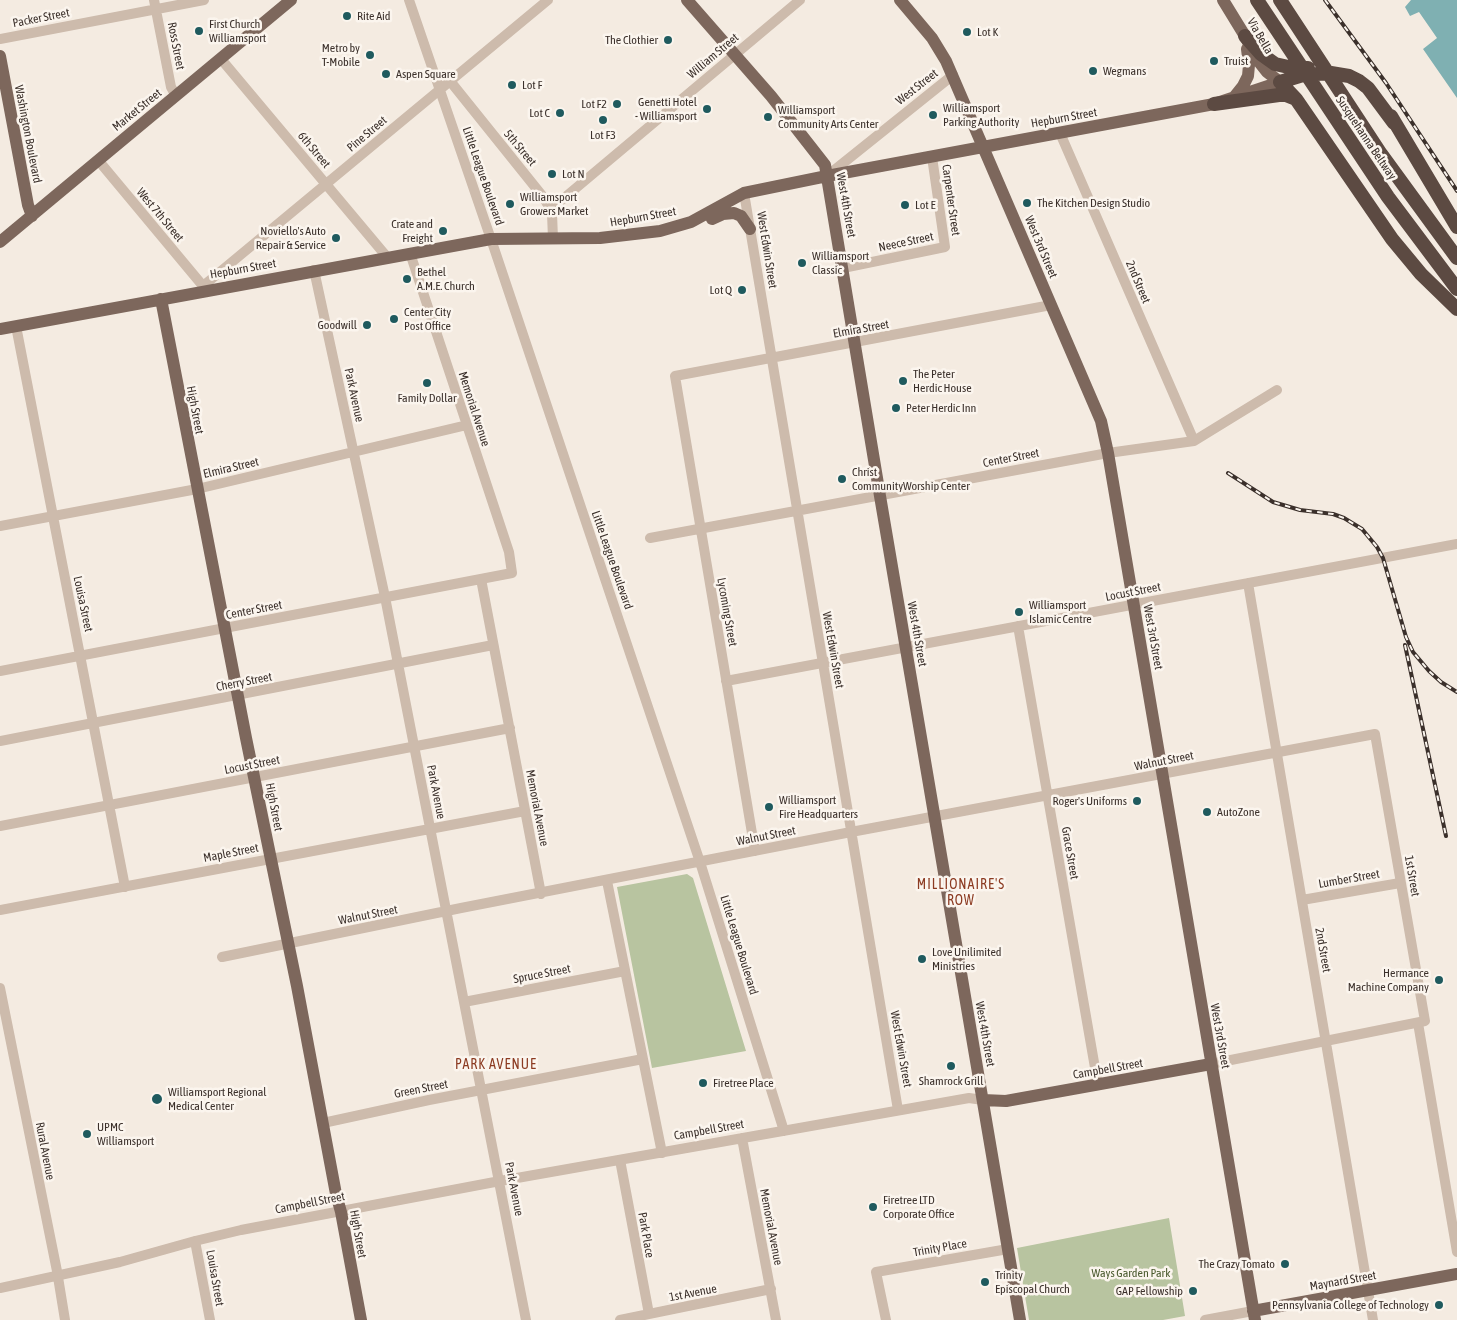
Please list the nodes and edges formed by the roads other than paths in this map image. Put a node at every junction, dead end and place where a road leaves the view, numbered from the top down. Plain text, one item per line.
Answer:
1 (204, 0) edge
2 (291, 0) edge
3 (409, 0) edge
4 (548, 0) edge
5 (687, 0) edge
6 (900, 0) edge
7 (1223, 0) edge
8 (1257, 0) edge
9 (1280, 0) edge
10 (794, 2) edge
11 (155, 4) edge
12 (1245, 36) junction
13 (0, 38) edge
14 (734, 54) junction
15 (0, 56) edge
16 (221, 59) junction
17 (953, 75) junction
18 (450, 81) junction
19 (1280, 82) junction
20 (440, 90) junction
21 (176, 96) junction
22 (1234, 96) junction
23 (1296, 99) junction
24 (1214, 104) junction
25 (1394, 123) junction
26 (1060, 132) junction
27 (983, 147) junction
28 (932, 157) junction
29 (98, 160) junction
30 (827, 176) junction
31 (326, 184) junction
32 (744, 193) junction
33 (551, 209) junction
34 (32, 216) junction
35 (691, 222) junction
36 (1457, 227) edge
37 (750, 228) junction
38 (491, 238) junction
39 (553, 239) junction
40 (0, 242) edge
41 (945, 247) joint
42 (410, 253) junction
43 (387, 257) junction
44 (1457, 258) edge
45 (843, 268) junction
46 (314, 270) junction
47 (203, 288) junction
48 (1457, 289) edge
49 (161, 299) junction
50 (1051, 305) junction
51 (1457, 309) edge
52 (16, 326) junction
53 (0, 329) edge
54 (855, 342) junction
55 (772, 358) junction
56 (675, 376) joint
57 (1276, 390) dead end
58 (467, 425) junction
59 (1194, 441) junction
60 (353, 452) junction
61 (1108, 453) junction
62 (197, 489) junction
63 (880, 496) junction
64 (798, 511) junction
65 (53, 516) junction
66 (0, 526) edge
67 (700, 529) junction
68 (650, 538) dead end
69 (1457, 544) edge
70 (512, 573) joint
71 (481, 579) junction
72 (1248, 584) junction
73 (385, 597) junction
74 (1133, 604) junction
75 (1018, 626) junction
76 (225, 628) junction
77 (493, 645) junction
78 (906, 647) junction
79 (81, 655) junction
80 (823, 663) junction
81 (398, 665) junction
82 (0, 671) edge
83 (726, 681) junction
84 (238, 696) junction
85 (93, 723) junction
86 (510, 728) junction
87 (1375, 734) joint
88 (0, 741) edge
89 (414, 746) junction
90 (1277, 753) junction
91 (1162, 774) junction
92 (254, 777) junction
93 (1047, 796) junction
94 (109, 806) junction
95 (525, 811) junction
96 (935, 817) junction
97 (0, 826) edge
98 (430, 829) junction
99 (852, 832) junction
100 (755, 852) junction
101 (270, 858) junction
102 (700, 862) junction
103 (608, 880) junction
104 (1400, 883) junction
105 (125, 886) junction
106 (541, 894) junction
107 (1302, 900) junction
108 (0, 910) edge
109 (446, 911) junction
110 (288, 943) junction
111 (222, 957) dead end
112 (625, 971) junction
113 (1, 995) edge
114 (464, 1002) junction
115 (1421, 1022) junction
116 (1326, 1042) junction
117 (643, 1059) junction
118 (1211, 1064) junction
119 (1098, 1085) junction
120 (482, 1090) junction
121 (983, 1100) junction
122 (898, 1110) junction
123 (323, 1123) junction
124 (784, 1131) junction
125 (742, 1138) junction
126 (662, 1152) junction
127 (620, 1160) junction
128 (500, 1182) junction
129 (341, 1212) junction
130 (195, 1240) junction
131 (1008, 1249) junction
132 (1457, 1252) edge
133 (1457, 1274) edge
134 (58, 1276) junction
135 (0, 1288) edge
136 (770, 1289) junction
137 (1368, 1291) junction
138 (649, 1314) junction
139 (1254, 1315) edge
140 (65, 1320) edge
141 (210, 1320) edge
142 (361, 1320) edge
143 (526, 1320) edge
144 (620, 1320) edge
145 (776, 1320) edge
146 (886, 1320) edge
147 (1020, 1320) edge
148 (1204, 1320) edge
149 (1373, 1320) edge

1 - 11 street, Packer Street
2 - 16 main road, Market Street
3 - 20 street, Little League Boulevard
4 - 18 street, Pine Street
5 - 14 main road, West 4th Street
6 - 17 main road, West 3rd Street
7 - 12 main road, Via Bella
8 - 48 highway, Susquehanna Beltway
9 - 44 highway, Susquehanna Beltway
10 - 14 street, William Street
11 - 13 street, Packer Street
11 - 21 street, Ross Street
12 - 19 main road, Via Bella
12 - 22 main road
12 - 25 highway
14 - 30 main road, West 4th Street
14 - 33 street, William Street
15 - 34 main road, Washington Boulevard
16 - 21 main road, Market Street
16 - 31 street, 6th Street
17 - 27 main road, West 3rd Street
17 - 30 street, West Street
18 - 20 street, Pine Street
18 - 33 street, 5th Street
19 - 22 main road, Hepburn Street
19 - 23 highway
19 - 25 highway
20 - 31 street, Pine Street
20 - 38 street, Little League Boulevard
21 - 29 main road, Market Street
22 - 24 main road, Hepburn Street
23 - 24 highway
23 - 51 highway
24 - 26 main road, Hepburn Street
25 - 36 highway
26 - 27 main road, Hepburn Street
26 - 59 street, 2nd Street
27 - 28 main road, Hepburn Street
27 - 50 main road, West 3rd Street
28 - 30 main road, Hepburn Street
28 - 41 street, Carpenter Street
29 - 34 main road, Market Street
29 - 47 street, West 7th Street
30 - 32 main road, Hepburn Street
30 - 45 main road, West 4th Street
31 - 43 street, 6th Street
31 - 47 street, Pine Street
32 - 35 main road, Hepburn Street
32 - 37 street, West Edwin Street
33 - 39 street
34 - 40 main road, Market Street
35 - 37 main road
35 - 39 main road, Hepburn Street
37 - 55 street, West Edwin Street
38 - 39 main road, Hepburn Street
38 - 42 main road, Hepburn Street
38 - 102 street, Little League Boulevard
41 - 45 street, Neece Street
42 - 43 main road, Hepburn Street
42 - 58 street, Memorial Avenue
43 - 46 main road, Hepburn Street
45 - 54 main road, West 4th Street
46 - 47 main road, Hepburn Street
46 - 60 street, Park Avenue
47 - 49 main road, Hepburn Street
49 - 52 main road, Hepburn Street
49 - 62 main road, High Street
50 - 54 street, Elmira Street
50 - 61 main road, West 3rd Street
52 - 53 main road, Hepburn Street
52 - 65 street, Louisa Street
54 - 55 street, Elmira Street
54 - 63 main road, West 4th Street
55 - 56 street, Elmira Street
55 - 64 street, West Edwin Street
56 - 67 street, Lycoming Street
57 - 59 street, Center Street
58 - 60 street, Elmira Street
58 - 70 street, Memorial Avenue
59 - 61 street, Center Street
60 - 62 street, Elmira Street
60 - 73 street, Park Avenue
61 - 63 street, Center Street
61 - 74 main road, West 3rd Street
62 - 65 street, Elmira Street
62 - 76 main road, High Street
63 - 64 street, Center Street
63 - 78 main road, West 4th Street
64 - 67 street, Center Street
64 - 80 street, West Edwin Street
65 - 66 street, Elmira Street
65 - 79 street, Louisa Street
67 - 68 street, Center Street
67 - 83 street, Lycoming Street
69 - 72 street, Locust Street
70 - 71 street, Center Street
71 - 73 street, Center Street
71 - 77 street, Memorial Avenue
72 - 74 street, Locust Street
72 - 90 street, 2nd Street
73 - 76 street, Center Street
73 - 81 street, Park Avenue
74 - 75 street, Locust Street
74 - 91 main road, West 3rd Street
75 - 78 street, Locust Street
75 - 93 street, Grace Street
76 - 79 street, Center Street
76 - 84 main road, High Street
77 - 81 street, Cherry Street
77 - 86 street, Memorial Avenue
78 - 80 street, Locust Street
78 - 96 main road, West 4th Street
79 - 82 street, Center Street
79 - 85 street, Louisa Street
80 - 83 street, Locust Street
80 - 99 street, West Edwin Street
81 - 84 street, Cherry Street
81 - 89 street, Park Avenue
83 - 100 street, Lycoming Street
84 - 85 street, Cherry Street
84 - 92 main road, High Street
85 - 88 street, Cherry Street
85 - 94 street, Louisa Street
86 - 89 street, Locust Street
86 - 95 street, Memorial Avenue
87 - 90 street, Walnut Street
87 - 104 street, 1st Street
89 - 92 street, Locust Street
89 - 98 street, Park Avenue
90 - 91 street, Walnut Street
90 - 107 street, 2nd Street
91 - 93 street, Walnut Street
91 - 118 main road, West 3rd Street
92 - 94 street, Locust Street
92 - 101 main road, High Street
93 - 96 street, Walnut Street
93 - 119 street, Grace Street
94 - 97 street, Locust Street
94 - 105 street, Louisa Street
95 - 98 street, Maple Street
95 - 106 street, Memorial Avenue
96 - 99 street, Walnut Street
96 - 121 main road, West 4th Street
98 - 101 street, Maple Street
98 - 109 street, Park Avenue
99 - 100 street, Walnut Street
99 - 122 street, West Edwin Street
100 - 102 street, Walnut Street
101 - 105 street, Maple Street
101 - 110 main road, High Street
102 - 103 street, Walnut Street
102 - 124 street, Little League Boulevard
103 - 106 street, Walnut Street
103 - 112 street
104 - 107 street, Lumber Street
104 - 115 street, 1st Street
105 - 108 street, Maple Street
106 - 109 street, Walnut Street
107 - 116 street, 2nd Street
109 - 110 street, Walnut Street
109 - 114 street, Park Avenue
110 - 111 street, Walnut Street
110 - 123 main road, High Street
112 - 114 street, Spruce Street
112 - 117 street
113 - 134 street, Rural Avenue
114 - 120 street, Park Avenue
115 - 116 street, Campbell Street
115 - 132 street, 1st Street
116 - 118 street, Campbell Street
116 - 137 street, 2nd Street
117 - 120 street, Green Street
117 - 126 street
118 - 119 main road, Campbell Street
118 - 139 main road, West 3rd Street
119 - 121 main road, Campbell Street
120 - 123 street, Green Street
120 - 128 street, Park Avenue
121 - 122 street, Campbell Street
121 - 131 main road, West 4th Street
122 - 124 street, Campbell Street
123 - 129 main road, High Street
124 - 125 street, Campbell Street
125 - 126 street, Campbell Street
125 - 136 street, Memorial Avenue
126 - 127 street, Campbell Street
127 - 128 street, Campbell Street
127 - 138 street, Park Place
128 - 129 street, Campbell Street
128 - 143 street, Park Avenue
129 - 130 street, Campbell Street
129 - 142 main road, High Street
130 - 134 street, Campbell Street
130 - 141 street, Louisa Street
131 - 146 street, Trinity Place
131 - 147 main road, West 4th Street
133 - 137 main road, Maynard Street
134 - 135 street, Campbell Street
134 - 140 street, Rural Avenue
136 - 138 street, 1st Avenue
136 - 145 street, Memorial Avenue
137 - 139 main road, Maynard Street
137 - 149 street, 2nd Street
138 - 144 street, 1st Avenue
139 - 148 street, Maynard Street

